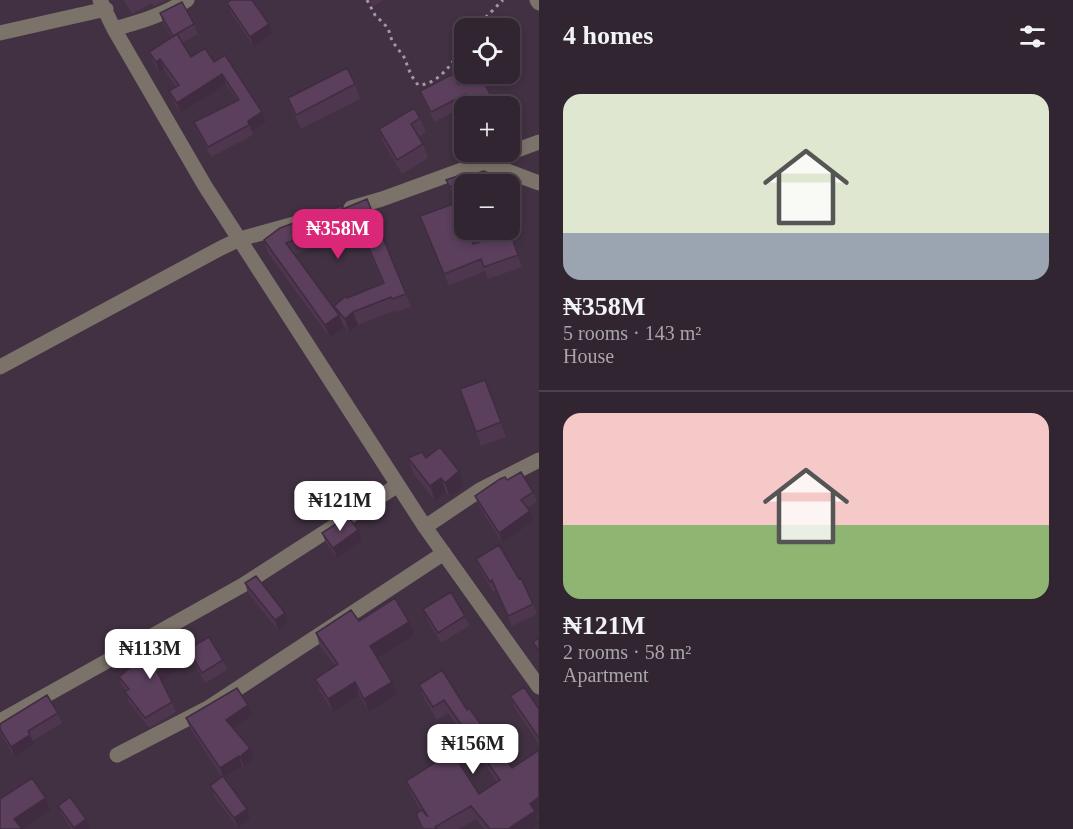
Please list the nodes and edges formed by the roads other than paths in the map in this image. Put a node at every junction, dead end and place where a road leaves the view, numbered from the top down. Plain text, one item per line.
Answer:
1 (187, 0) edge
2 (103, 5) edge
3 (114, 29) junction
4 (0, 33) edge
5 (539, 142) edge
6 (520, 149) edge
7 (483, 162) joint
8 (539, 183) edge
9 (338, 211) edge
10 (316, 218) edge
11 (240, 239) junction
12 (0, 367) edge
13 (539, 459) edge
14 (398, 485) junction
15 (425, 527) junction
16 (444, 553) junction
17 (539, 687) edge
18 (0, 721) edge
19 (117, 756) dead end

1 - 3 street
2 - 3 street
2 - 4 street
3 - 11 street
5 - 6 street
7 - 8 street
7 - 9 street
10 - 11 street
11 - 12 street
11 - 14 street
13 - 15 street
14 - 15 street
14 - 18 street
15 - 16 street
16 - 17 street
16 - 19 street

